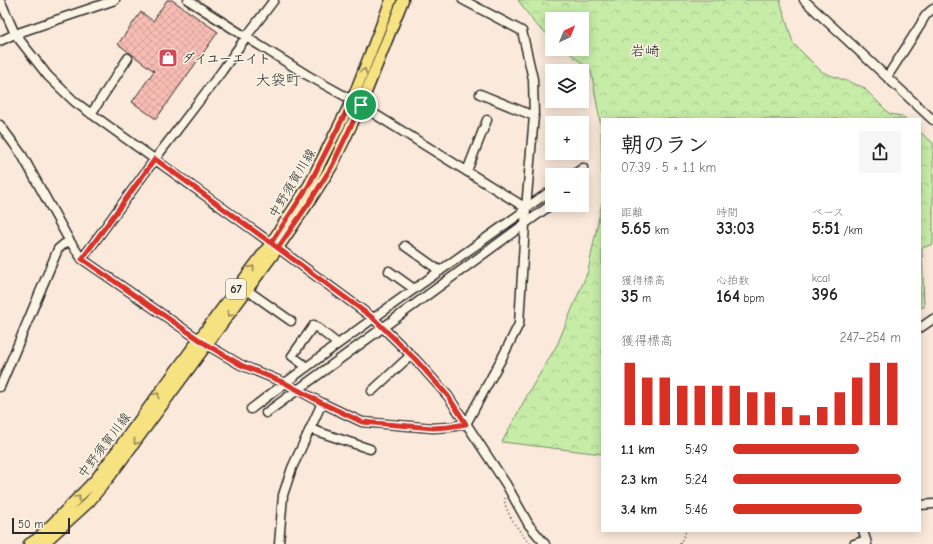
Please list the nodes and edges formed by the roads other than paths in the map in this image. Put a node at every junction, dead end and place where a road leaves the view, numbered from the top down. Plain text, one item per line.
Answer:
1 (0, 0) edge
2 (115, 0) edge
3 (188, 0) edge
4 (274, 0) edge
5 (392, 0) edge
6 (403, 0) edge
7 (463, 0) edge
8 (804, 0) edge
9 (933, 9) edge
10 (15, 34) junction
11 (246, 37) junction
12 (0, 41) edge
13 (128, 58) dead end
14 (887, 77) junction
15 (480, 94) dead end
16 (352, 100) junction
17 (361, 105) junction
18 (91, 114) junction
19 (534, 116) junction
20 (487, 120) dead end
21 (933, 120) edge
22 (0, 125) edge
23 (155, 159) junction
24 (466, 171) junction
25 (545, 195) edge
26 (526, 208) junction
27 (545, 209) edge
28 (525, 224) junction
29 (69, 240) junction
30 (274, 246) junction
31 (405, 246) dead end
32 (82, 259) junction
33 (389, 271) dead end
34 (440, 271) junction
35 (247, 290) junction
36 (414, 290) junction
37 (373, 318) junction
38 (933, 319) edge
39 (291, 321) dead end
40 (921, 327) edge
41 (382, 328) junction
42 (199, 339) junction
43 (338, 344) junction
44 (207, 345) junction
45 (411, 354) junction
46 (307, 367) junction
47 (285, 383) junction
48 (0, 387) edge
49 (298, 390) junction
50 (372, 391) dead end
51 (322, 403) junction
52 (251, 409) dead end
53 (266, 413) dead end
54 (466, 424) junction
55 (310, 428) junction
56 (370, 449) dead end
57 (933, 504) edge
58 (921, 506) edge
59 (863, 532) edge
60 (867, 542) edge
61 (29, 544) edge
62 (43, 544) edge
63 (279, 544) edge
64 (545, 544) edge
65 (854, 544) edge

1 - 10 street
2 - 10 street
3 - 11 street
4 - 11 street
16 -> 5 main road, 中野須賀川線 / 67
6 - 17 main road, 中野須賀川線 / 67
7 - 19 street
8 - 14 street
9 - 14 street
10 - 12 street
10 - 18 street
11 - 16 street
11 - 23 street
13 - 18 street
14 - 21 street
15 - 19 street
16 - 17 street
16 - 30 main road, 中野須賀川線 / 67
17 - 24 street
17 - 30 main road, 中野須賀川線 / 67
18 - 23 street
19 - 26 street
20 - 24 street
22 - 29 street
23 - 30 street
23 - 32 street
24 - 26 street
25 - 26 street
26 - 28 street
26 - 34 street
27 - 28 street
28 - 41 street
28 - 54 street
29 - 32 street
29 - 48 street
30 - 35 main road, 中野須賀川線 / 67
30 - 37 street
42 -> 30 main road, 中野須賀川線 / 67
31 - 34 street
32 - 42 street
33 - 36 street
34 - 36 street
35 - 39 street
35 -> 44 main road, 中野須賀川線 / 67
36 - 37 street
37 - 41 street
37 - 43 street
38 - 40 street
41 - 45 street
41 - 49 street
42 - 44 street
61 -> 42 main road, 中野須賀川線 / 67
43 - 46 street
43 - 46 street
44 - 47 street
44 -> 62 main road, 中野須賀川線 / 67
45 - 50 street
45 - 54 street
46 - 47 street
47 - 49 street
47 - 52 street
49 - 51 street
49 - 53 street
51 - 54 street
51 - 55 street
54 - 64 street
55 - 56 street
55 - 63 street
57 - 58 street
59 - 60 street
60 - 65 street

